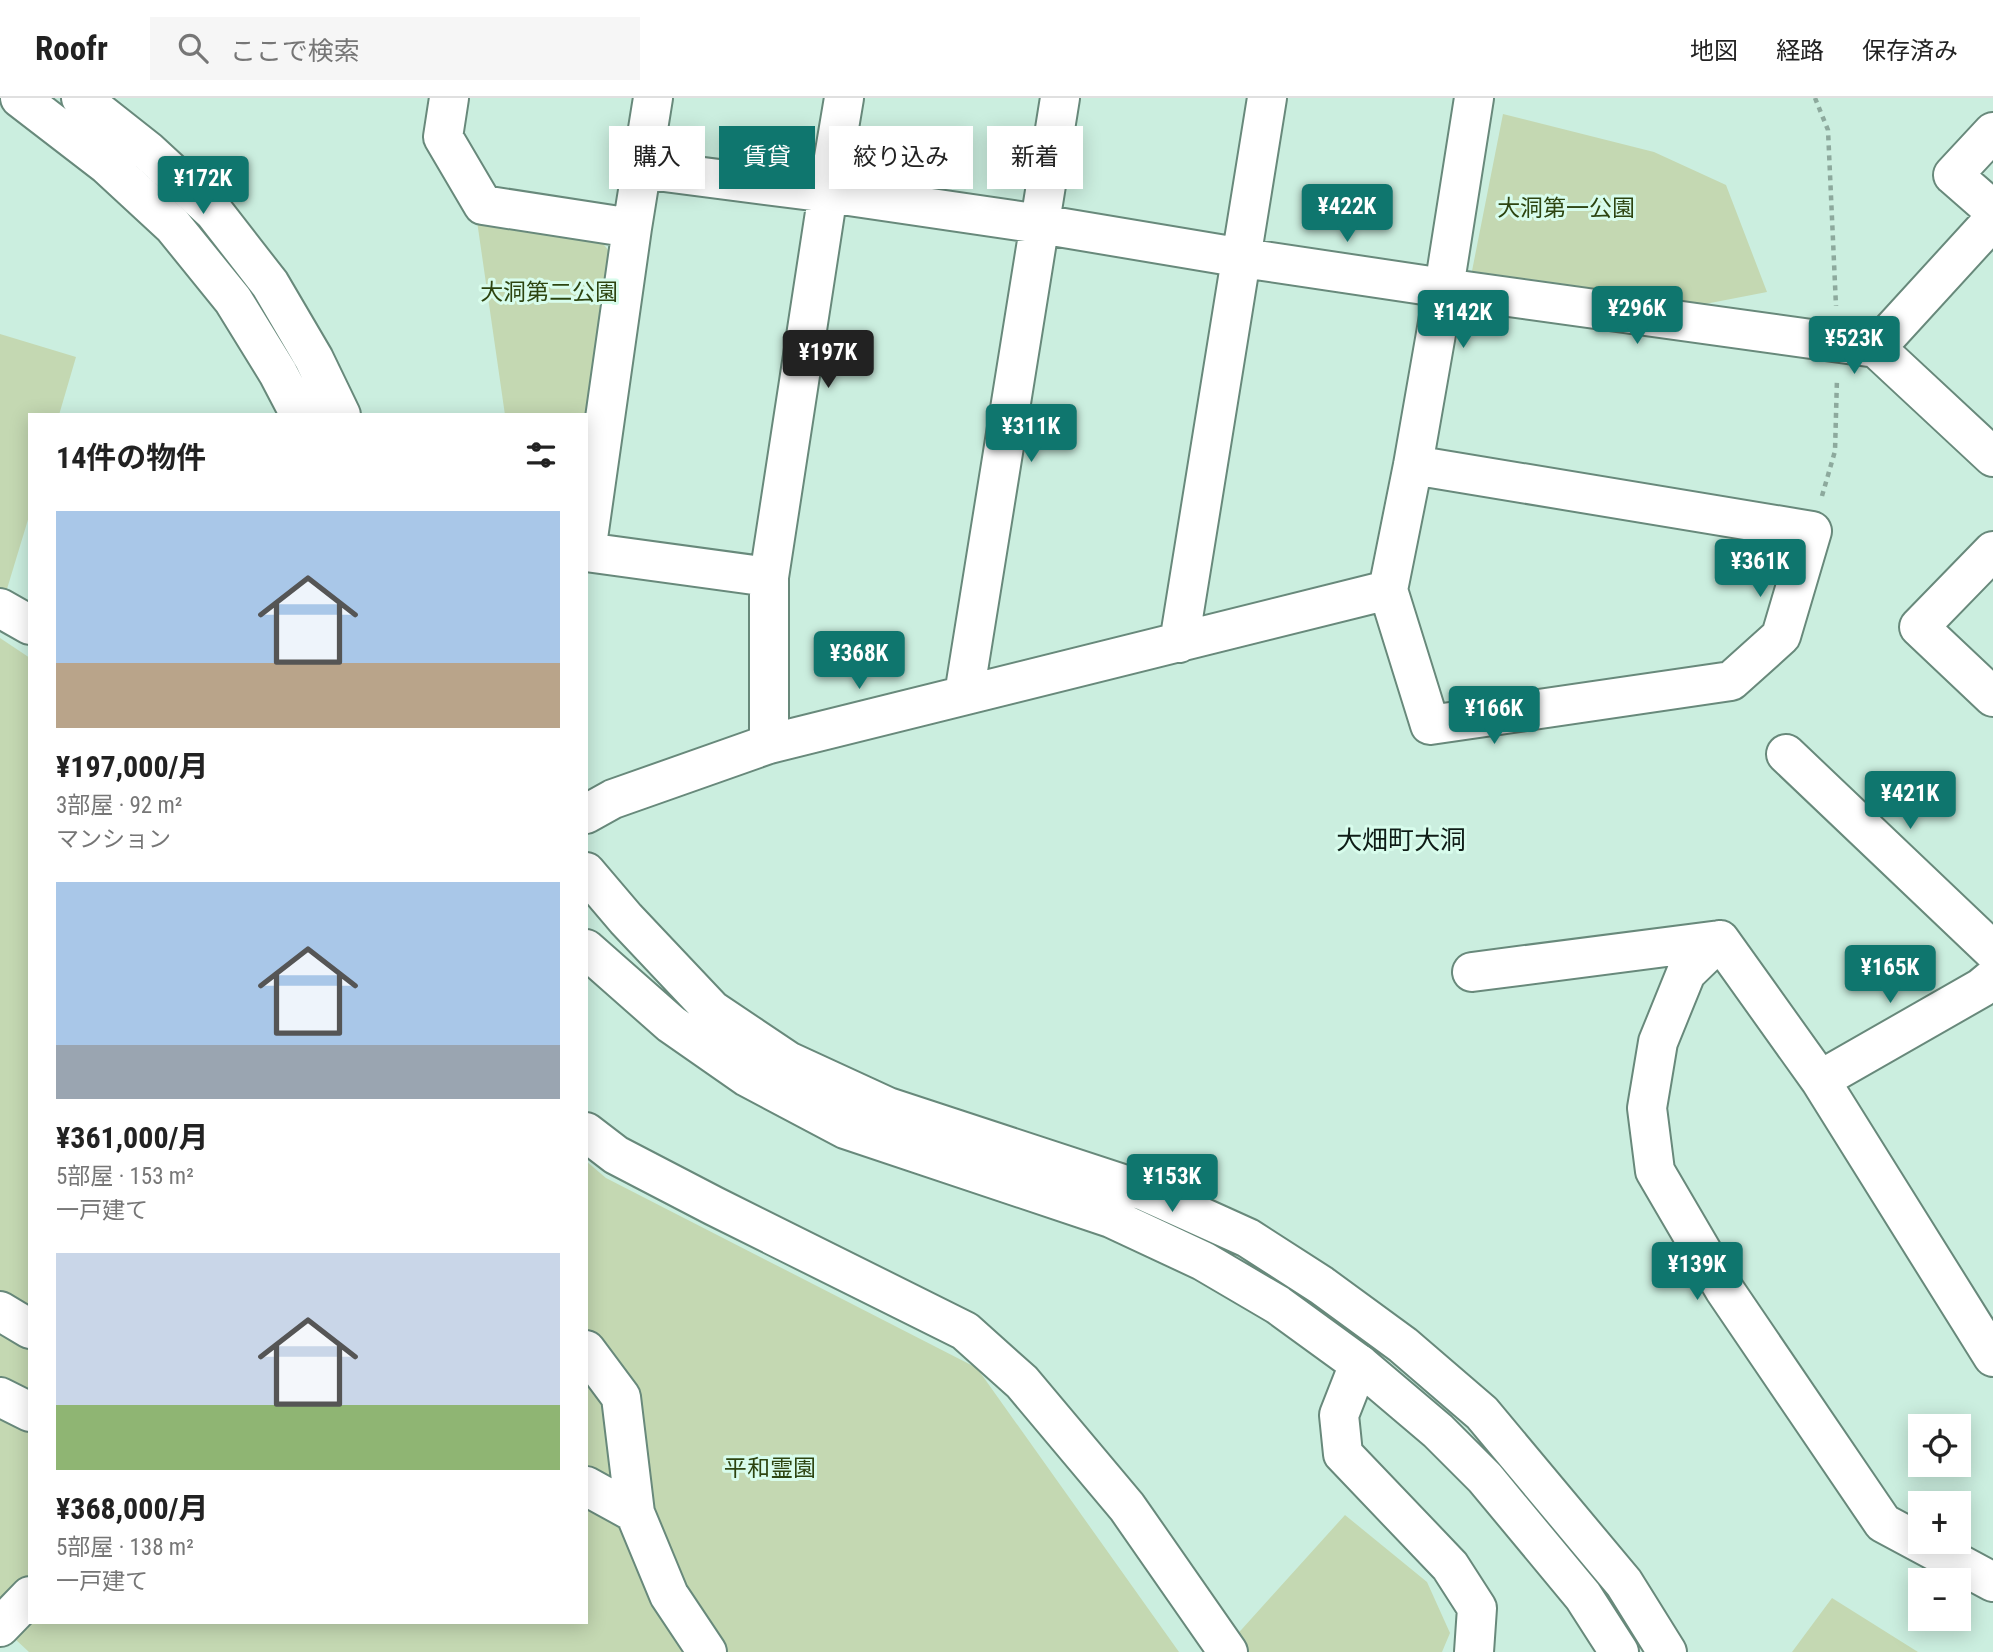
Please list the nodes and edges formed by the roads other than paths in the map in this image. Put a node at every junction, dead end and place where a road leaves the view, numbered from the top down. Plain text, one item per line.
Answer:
1 (20, 98) edge
2 (81, 98) edge
3 (449, 98) edge
4 (653, 98) edge
5 (844, 98) edge
6 (1060, 98) edge
7 (1267, 98) edge
8 (1474, 98) edge
9 (648, 126) edge
10 (1993, 132) edge
11 (705, 177) edge
12 (638, 189) edge
13 (828, 193) junction
14 (1993, 211) edge
15 (1993, 220) edge
16 (1040, 224) junction
17 (632, 228) junction
18 (1242, 258) junction
19 (1444, 288) junction
20 (1876, 348) junction
21 (299, 413) edge
22 (340, 413) edge
23 (1993, 457) edge
24 (1413, 465) junction
25 (588, 538) edge
26 (1993, 551) edge
27 (588, 552) edge
28 (769, 578) junction
29 (1388, 590) junction
30 (0, 608) edge
31 (28, 624) edge
32 (1179, 643) junction
33 (964, 695) junction
34 (1993, 697) edge
35 (769, 744) junction
36 (1786, 754) dead end
37 (588, 813) edge
38 (588, 874) edge
39 (1720, 940) junction
40 (588, 951) edge
41 (1993, 951) edge
42 (1472, 972) dead end
43 (1989, 991) edge
44 (1820, 1080) junction
45 (588, 1134) edge
46 (0, 1311) edge
47 (28, 1327) edge
48 (588, 1353) edge
49 (1993, 1357) edge
50 (1359, 1364) junction
51 (0, 1397) edge
52 (28, 1411) edge
53 (588, 1487) edge
54 (635, 1513) junction
55 (1993, 1581) edge
56 (28, 1598) edge
57 (0, 1627) edge
58 (707, 1652) edge
59 (1228, 1652) edge
60 (1474, 1652) edge
61 (1619, 1652) edge
62 (1667, 1652) edge

1 - 21 street
2 - 22 street
3 - 17 street
4 - 9 street
5 - 13 street
6 - 16 street
7 - 18 street
8 - 19 street
10 - 14 street
11 - 13 street
12 - 17 street
13 - 16 street
13 - 28 street
15 - 20 street
16 - 18 street
16 - 33 street
17 - 25 street
18 - 19 street
18 - 32 street
19 - 20 street
19 - 24 street
20 - 23 street
24 - 29 street
24 - 29 street
26 - 34 street
27 - 28 street
28 - 35 street
29 - 32 street
30 - 31 street
32 - 33 street
33 - 35 street
35 - 37 street
36 - 41 street
38 - 62 street
39 - 42 street
39 - 44 street
39 - 55 street
40 - 50 street
43 - 44 street
44 - 49 street
45 - 59 street
46 - 47 street
48 - 54 street
50 - 60 street
50 - 61 street
51 - 52 street
53 - 54 street
54 - 58 street
56 - 57 street

